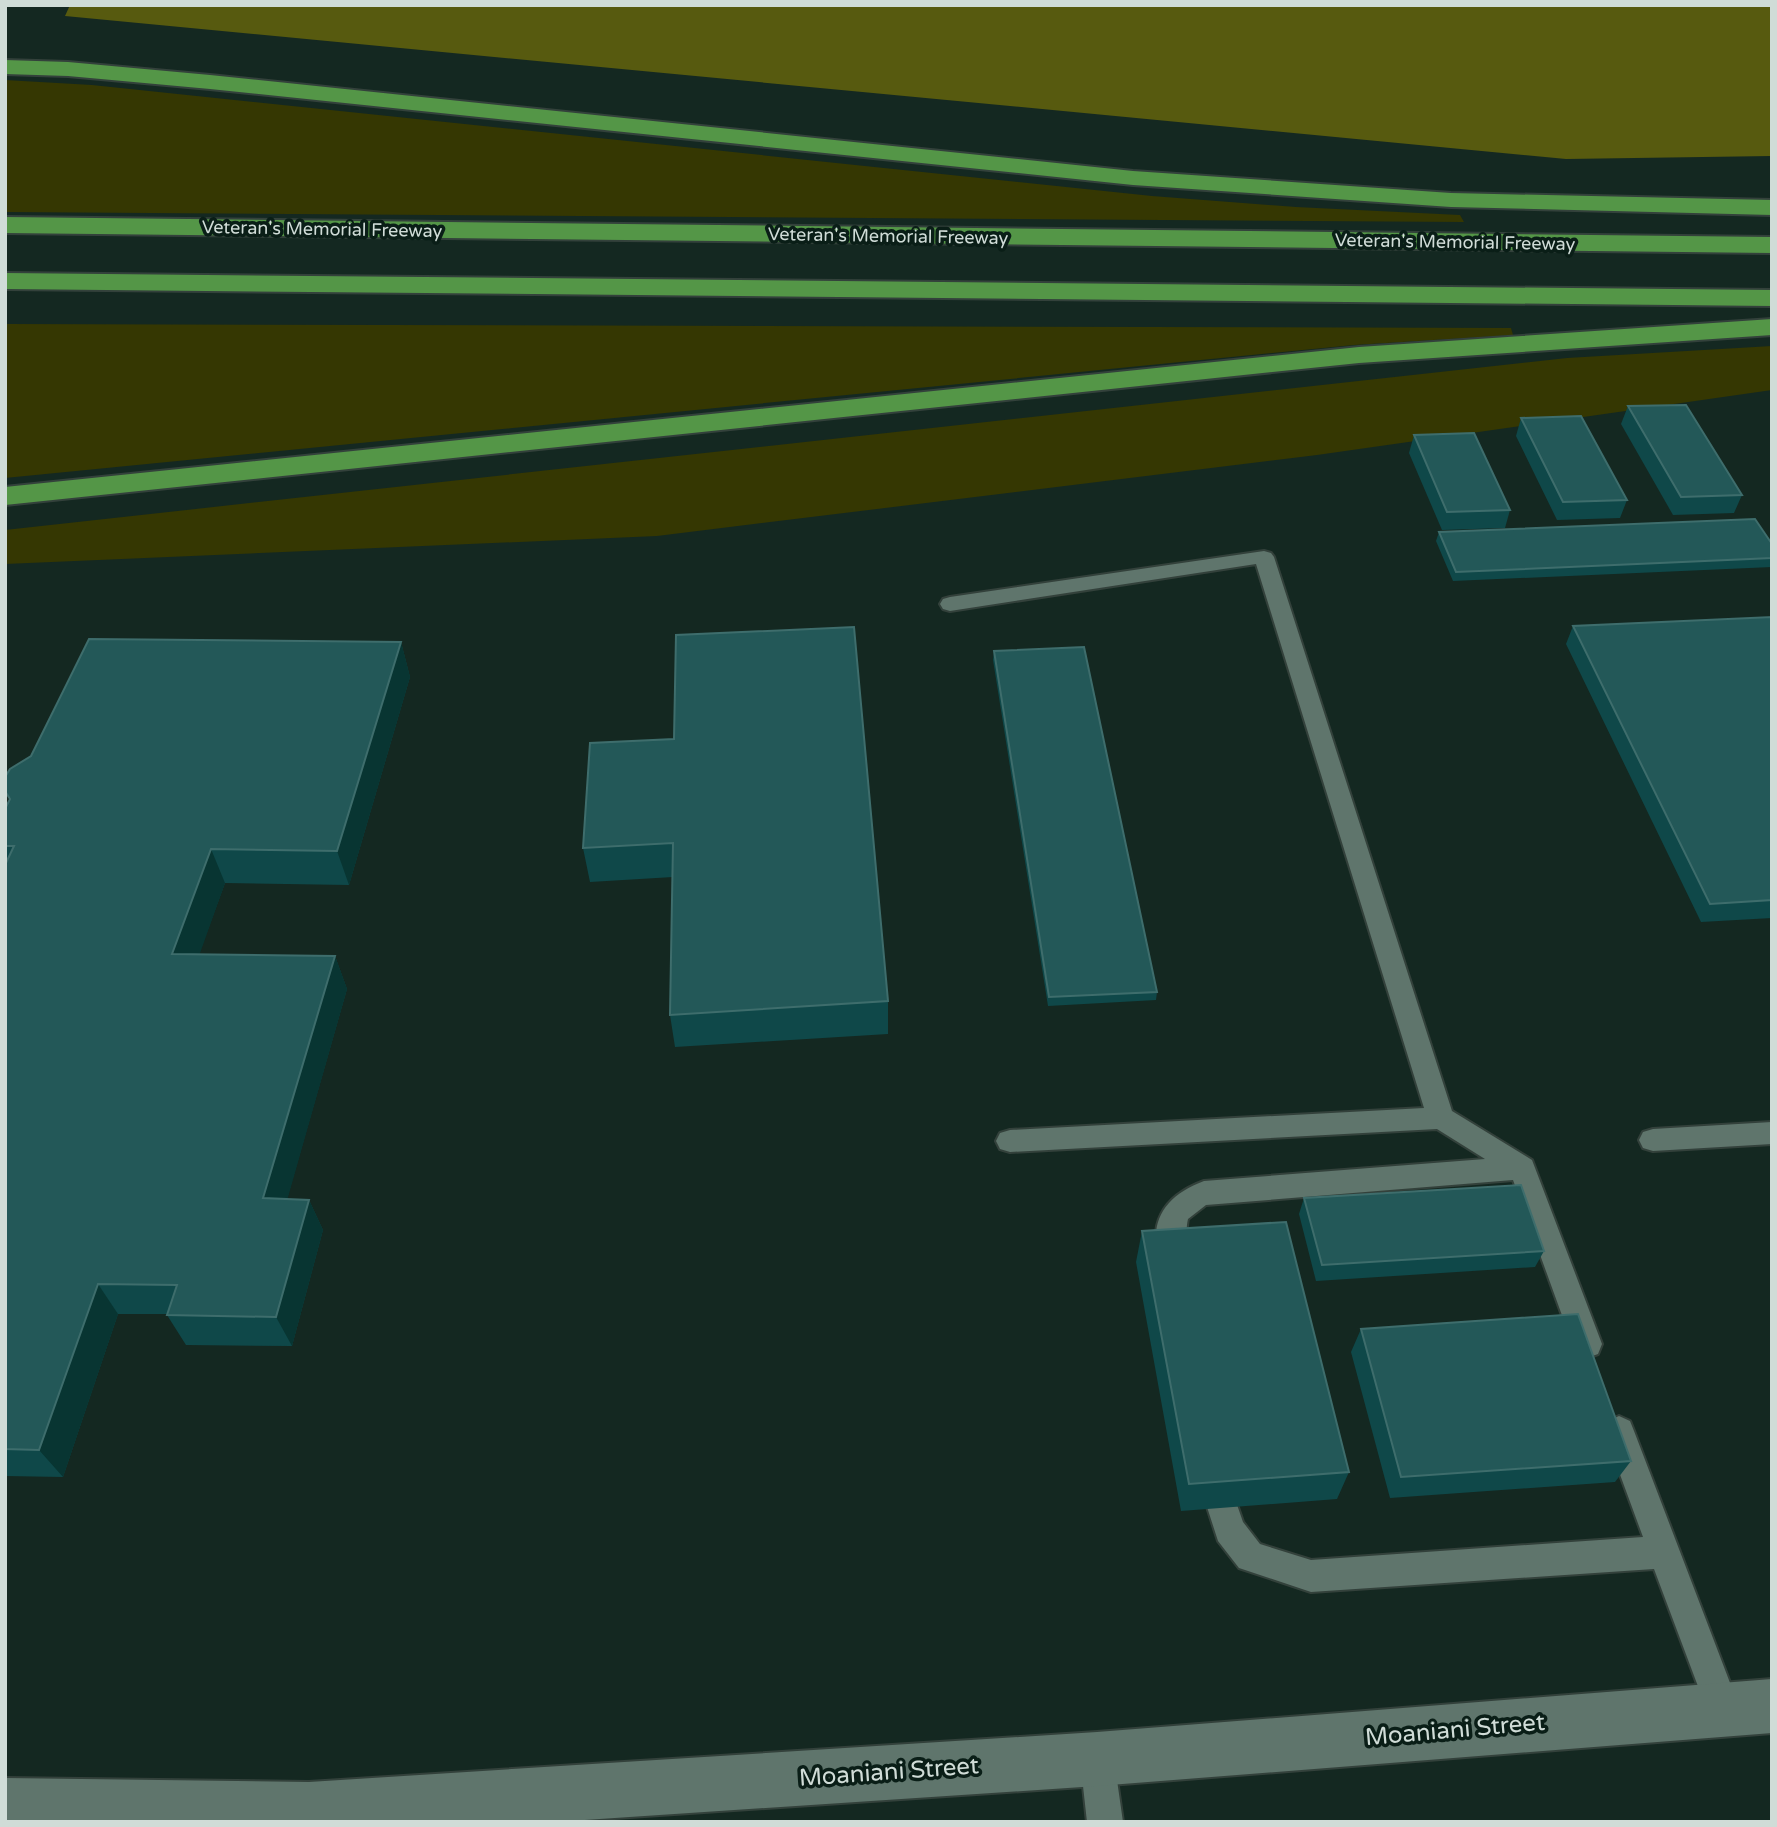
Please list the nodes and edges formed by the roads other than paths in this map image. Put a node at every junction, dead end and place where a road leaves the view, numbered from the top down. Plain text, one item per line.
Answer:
1 (5, 67) edge
2 (1772, 208) edge
3 (5, 225) edge
4 (1772, 245) edge
5 (5, 281) edge
6 (1772, 298) edge
7 (1772, 327) edge
8 (5, 496) edge
9 (950, 604) dead end
10 (1441, 1118) junction
11 (1772, 1133) edge
12 (1653, 1140) dead end
13 (1010, 1141) dead end
14 (1522, 1168) junction
15 (1174, 1259) edge
16 (1223, 1507) edge
17 (1664, 1552) junction
18 (1747, 1707) edge
19 (1097, 1759) junction
20 (5, 1806) edge
21 (1105, 1822) edge

1 - 2 highway
3 - 4 highway, Veteran's Memorial Freeway
5 - 6 highway
7 - 8 highway
9 - 10 lane
10 - 13 lane
10 - 14 lane
11 - 12 lane
14 - 15 lane
14 - 17 lane
16 - 17 lane
17 - 18 lane
18 - 19 street, Moaniani Street
19 - 20 street, Moaniani Street
19 - 21 lane

